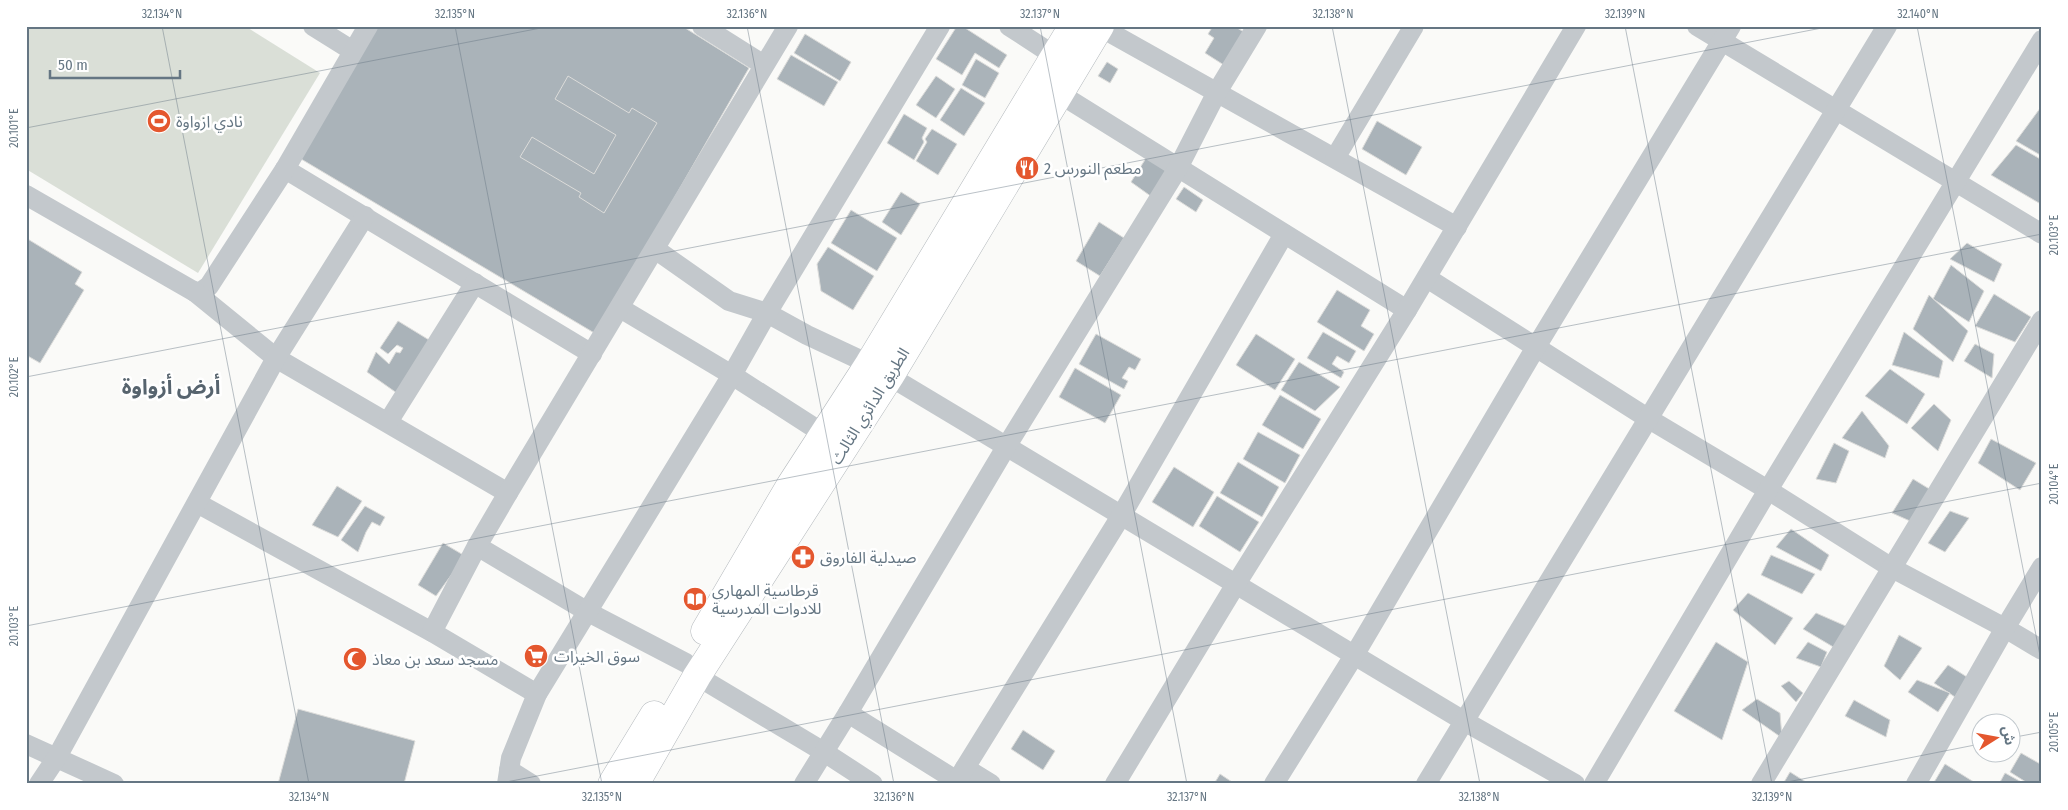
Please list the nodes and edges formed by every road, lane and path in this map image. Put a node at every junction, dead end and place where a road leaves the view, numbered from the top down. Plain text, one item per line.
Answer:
1 (313, 26) edge
2 (368, 26) edge
3 (702, 26) edge
4 (788, 26) edge
5 (940, 26) edge
6 (1009, 26) edge
7 (1073, 26) edge
8 (1258, 26) edge
9 (1414, 26) edge
10 (1576, 26) edge
11 (1697, 26) edge
12 (1887, 26) edge
13 (1100, 27) edge
14 (1726, 34) edge
15 (2042, 40) edge
16 (353, 51) junction
17 (1055, 56) junction
18 (764, 65) junction
19 (1217, 92) junction
20 (1060, 94) junction
21 (1836, 110) junction
22 (1335, 158) junction
23 (1178, 168) junction
24 (285, 169) junction
25 (1956, 182) junction
26 (26, 195) edge
27 (365, 216) junction
28 (1457, 227) junction
29 (1284, 234) junction
30 (2042, 234) edge
31 (655, 249) junction
32 (1427, 278) junction
33 (475, 283) junction
34 (195, 292) junction
35 (620, 308) junction
36 (1408, 310) junction
37 (767, 313) junction
38 (2042, 320) edge
39 (1536, 347) junction
40 (592, 354) junction
41 (276, 358) junction
42 (879, 370) junction
43 (732, 375) junction
44 (1649, 419) junction
45 (388, 422) junction
46 (824, 434) junction
47 (1006, 447) junction
48 (1768, 490) junction
49 (508, 494) junction
50 (197, 503) junction
51 (1121, 516) junction
52 (477, 546) junction
53 (2042, 567) edge
54 (1892, 568) junction
55 (1236, 584) junction
56 (588, 612) junction
57 (2004, 628) junction
58 (432, 632) junction
59 (2042, 650) edge
60 (1354, 654) junction
61 (691, 670) junction
62 (537, 694) junction
63 (848, 713) junction
64 (1464, 721) junction
65 (26, 744) edge
66 (824, 752) junction
67 (57, 756) junction
68 (508, 777) edge
69 (959, 778) edge
70 (39, 784) edge
71 (114, 784) edge
72 (531, 784) edge
73 (612, 784) edge
74 (636, 784) edge
75 (804, 784) edge
76 (873, 784) edge
77 (991, 784) edge
78 (1115, 784) edge
79 (1274, 784) edge
80 (1426, 784) edge
81 (1575, 784) edge
82 (1594, 784) edge
83 (1761, 784) edge
84 (1916, 784) edge

1 - 16 street
2 - 16 street
3 - 18 street
4 - 18 street
5 - 37 street
6 - 17 street
7 - 17 highway, الطريق الدائري الثالث
8 - 19 street
9 - 22 street
10 - 28 street
11 - 14 street
12 - 21 street
13 - 19 street
13 - 20 highway, الطريق الدائري الثالث
14 - 21 street
14 - 39 street
15 - 25 street
16 - 24 street
17 - 42 highway, الطريق الدائري الثالث
18 - 31 street
19 - 22 street
19 - 23 street
20 - 23 street
20 - 42 highway, الطريق الدائري الثالث
21 - 25 street
21 - 44 street
22 - 28 street
23 - 29 street
23 - 47 street
24 - 27 street
24 - 34 street
25 - 30 street
25 - 48 street
26 - 34 street
27 - 33 street
27 - 41 street
28 - 32 street
29 - 36 street
29 - 51 street
31 - 35 street
31 - 37 street
32 - 36 street
32 - 39 street
33 - 40 street
33 - 45 street
34 - 41 street
35 - 40 street
35 - 43 street
36 - 55 street
37 - 42 street
37 - 43 street
38 - 54 street
39 - 44 street
39 - 60 street
40 - 49 street
41 - 45 street
41 - 50 street
42 - 46 highway, الطريق الدائري الثالث
42 - 47 street
42 - 61 highway, الطريق الدائري الثالث
43 - 46 street
43 - 56 street
44 - 48 street
44 - 64 street
45 - 49 street
46 - 61 highway, الطريق الدائري الثالث
47 - 51 street
47 - 63 street
48 - 54 street
48 - 82 street
49 - 52 street
50 - 58 street
50 - 67 street
51 - 55 street
51 - 69 street
52 - 56 street
52 - 58 street
53 - 57 street
54 - 57 street
54 - 83 street
55 - 60 street
55 - 78 street
56 - 61 street
56 - 62 street
57 - 59 street
57 - 84 street
58 - 62 street
60 - 64 street
60 - 79 street
61 - 66 street
61 - 73 highway, الطريق الدائري الثالث
61 - 74 highway, الطريق الدائري الثالث
62 - 68 street
63 - 66 street
63 - 69 street
64 - 80 street
64 - 81 street
65 - 67 street
66 - 75 street
66 - 76 street
67 - 70 street
67 - 71 street
68 - 72 street
69 - 77 street

